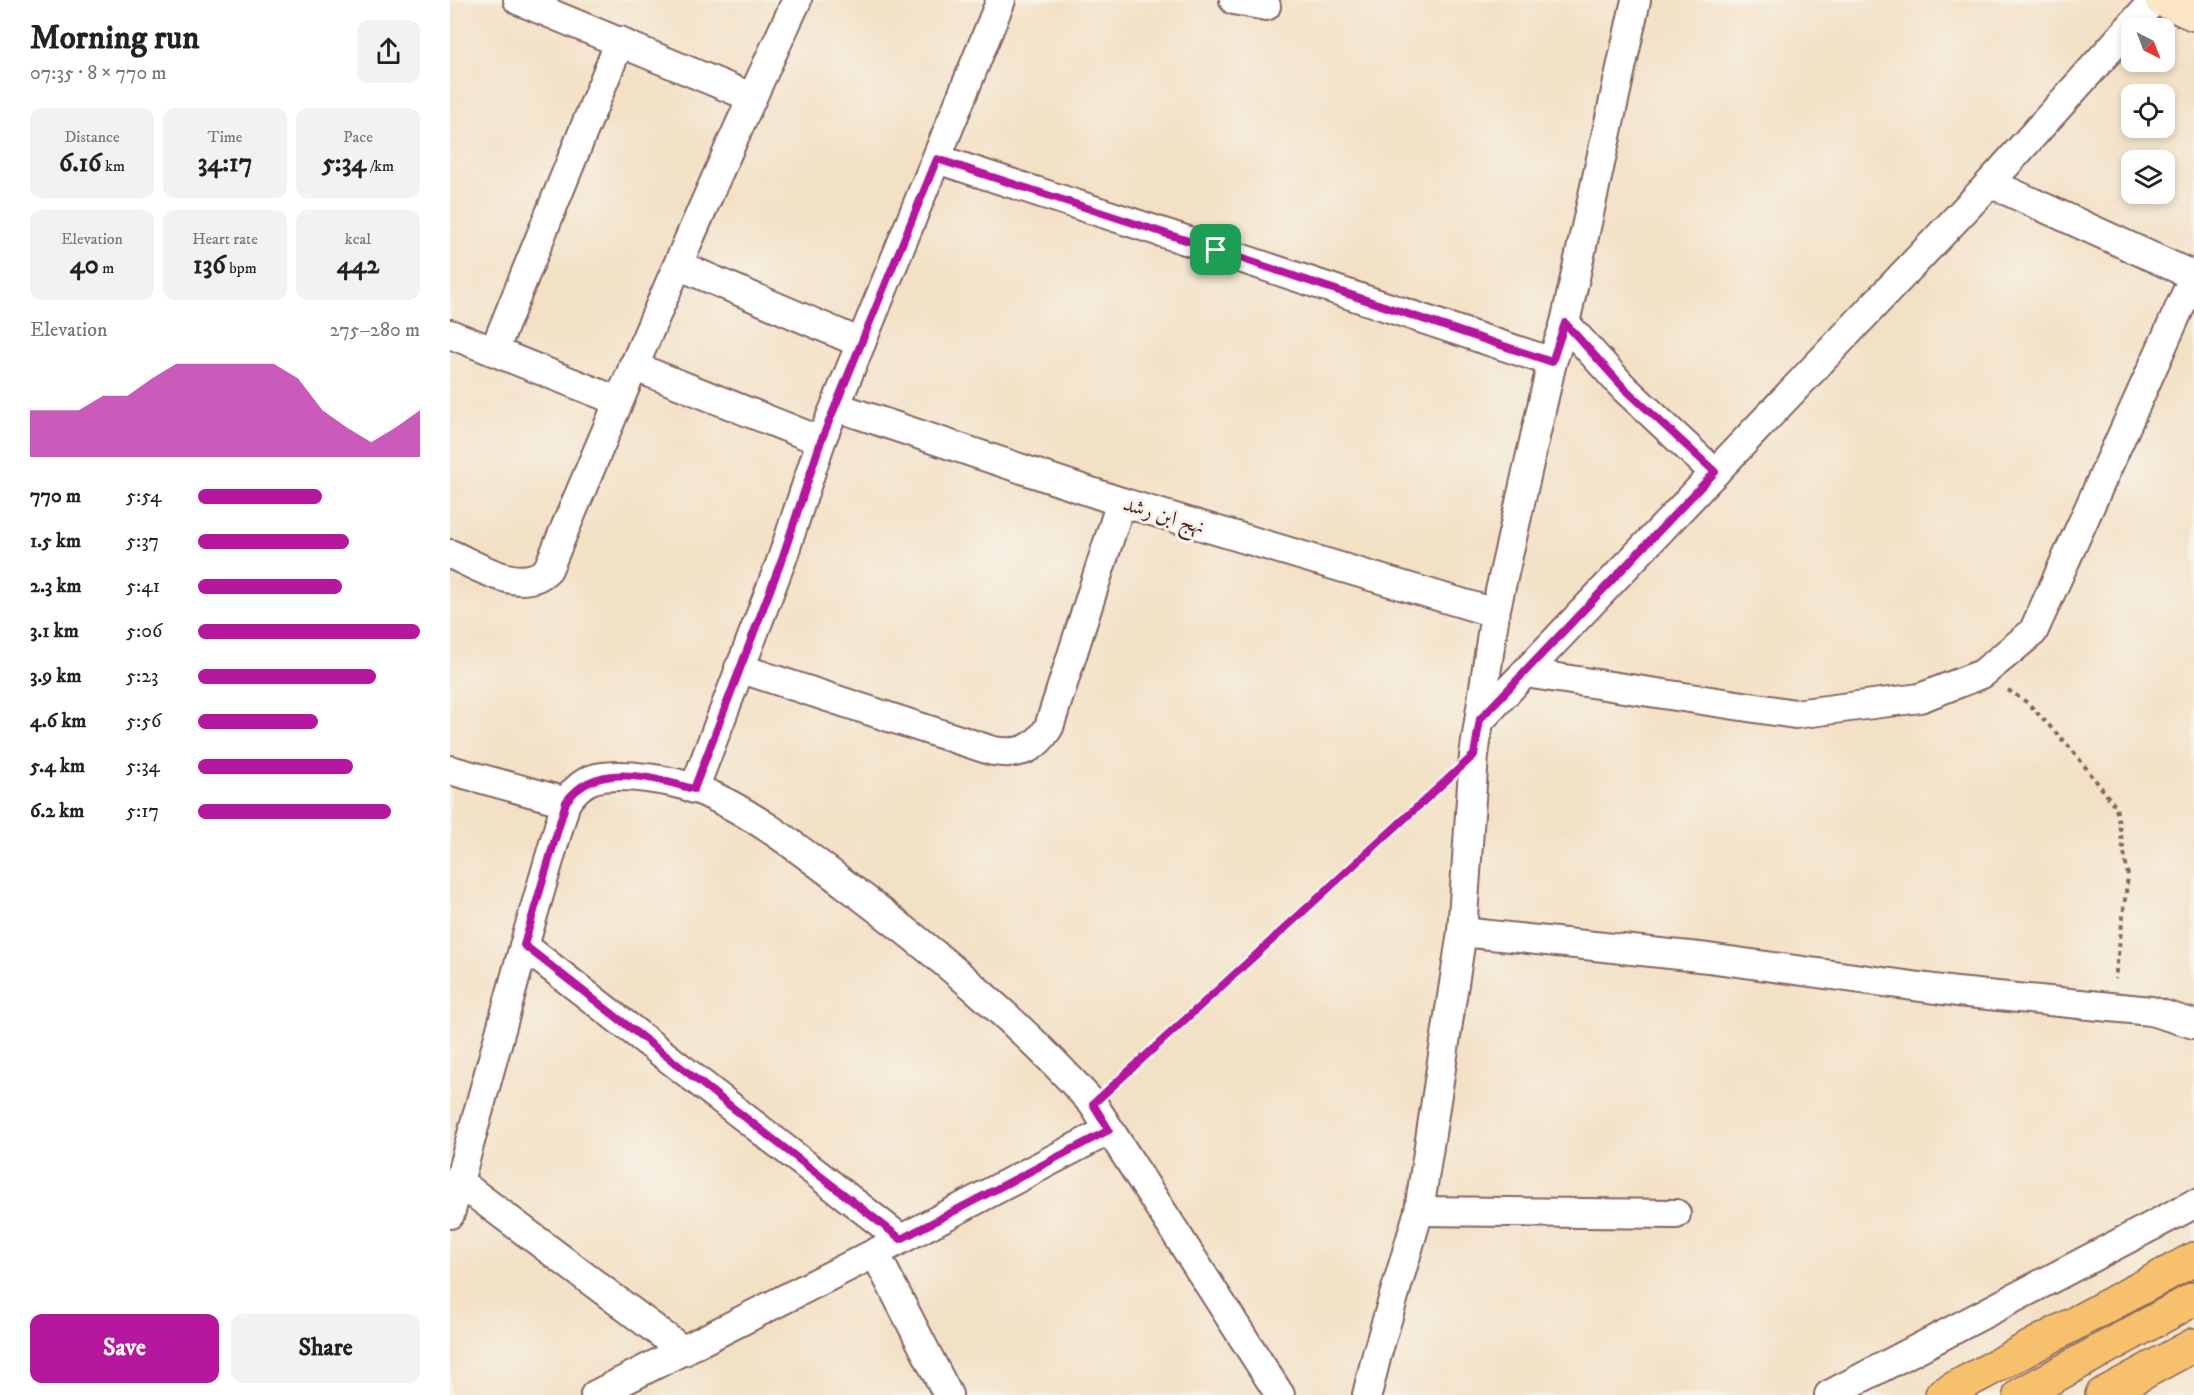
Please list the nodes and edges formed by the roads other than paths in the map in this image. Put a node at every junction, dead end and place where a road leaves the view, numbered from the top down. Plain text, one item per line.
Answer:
1 (518, 0) edge
2 (797, 0) edge
3 (1001, 0) edge
4 (1234, 0) edge
5 (1636, 0) edge
6 (2154, 0) edge
7 (2162, 0) edge
8 (1266, 6) dead end
9 (572, 10) edge
10 (2194, 14) edge
11 (620, 41) junction
12 (751, 97) junction
13 (937, 159) junction
14 (1990, 183) junction
15 (678, 265) junction
16 (2194, 276) edge
17 (1565, 323) junction
18 (450, 334) edge
19 (861, 343) junction
20 (494, 351) junction
21 (1552, 362) junction
22 (633, 366) junction
23 (618, 401) junction
24 (837, 407) junction
25 (821, 441) junction
26 (1715, 472) junction
27 (1121, 502) junction
28 (450, 554) edge
29 (1495, 613) junction
30 (739, 668) junction
31 (1525, 673) junction
32 (1480, 719) junction
33 (450, 770) edge
34 (694, 789) junction
35 (566, 802) junction
36 (1462, 932) junction
37 (524, 945) junction
38 (2194, 1024) edge
39 (1109, 1130) junction
40 (459, 1182) junction
41 (2194, 1204) edge
42 (1419, 1211) junction
43 (450, 1214) edge
44 (1676, 1214) dead end
45 (901, 1239) junction
46 (876, 1253) junction
47 (2194, 1259) edge
48 (2194, 1299) edge
49 (2194, 1345) edge
50 (684, 1351) junction
51 (643, 1384) edge
52 (595, 1395) edge
53 (948, 1395) edge
54 (1280, 1395) edge
55 (1367, 1395) edge
56 (1829, 1395) edge
57 (1942, 1395) edge
58 (2020, 1395) edge
59 (2102, 1395) edge

1 - 9 street
2 - 12 street
3 - 13 street
4 - 8 street
5 - 17 street
6 - 14 street
7 - 10 street
9 - 11 street
11 - 12 street
11 - 20 street
12 - 15 street
13 - 19 street
13 - 21 street
14 - 16 street
14 - 26 street
15 - 19 street
15 - 22 street
16 - 31 street
17 - 21 street
17 - 26 street
18 - 20 street
19 - 24 street
20 - 23 street
21 - 29 street
22 - 23 street
22 - 25 street
23 - 28 street
24 - 25 street
24 - 27 street, نهج ابن رشد
25 - 30 street
26 - 31 street
27 - 29 street, نهج ابن رشد
27 - 30 street
29 - 32 street
30 - 34 street
31 - 32 street
32 - 36 street
33 - 35 street
34 - 35 street
34 - 39 street
35 - 37 street
36 - 38 street
36 - 42 street
37 - 40 street
37 - 45 street
39 - 45 street
39 - 54 street
40 - 43 street
40 - 50 street
41 - 56 street
42 - 44 street
42 - 55 street
45 - 46 street
46 - 50 street
46 - 53 street
47 - 57 main road
48 - 58 main road
49 - 59 main road
50 - 51 street
51 - 52 street

